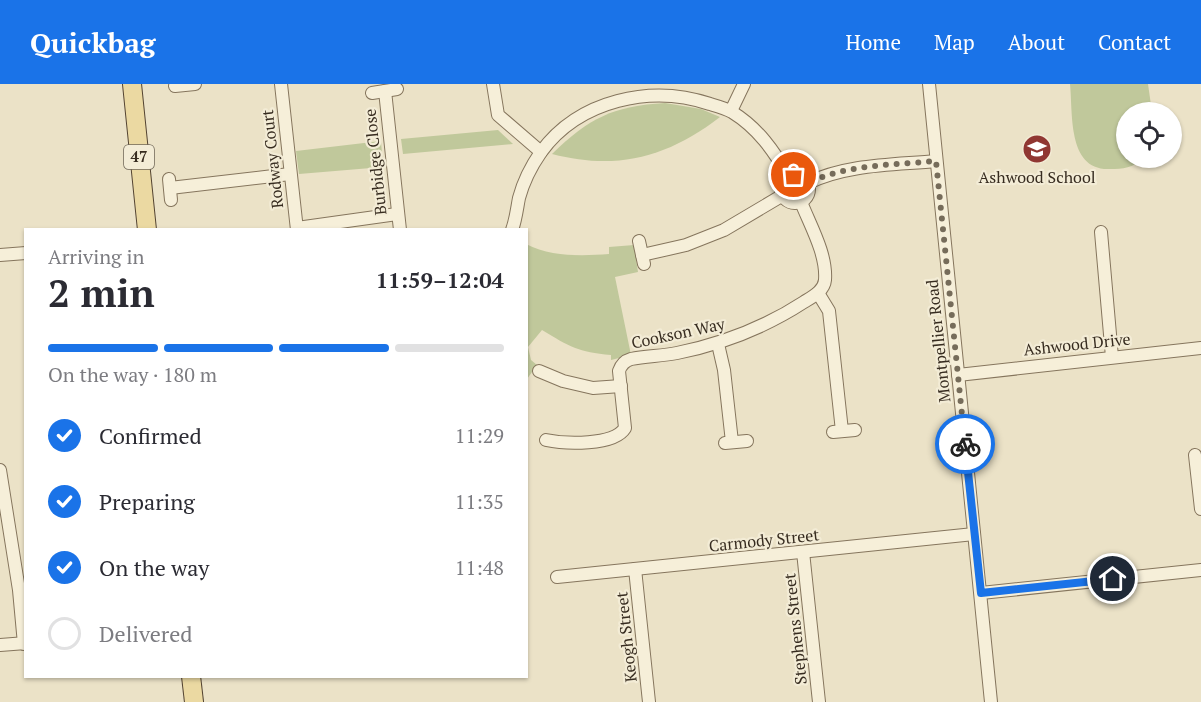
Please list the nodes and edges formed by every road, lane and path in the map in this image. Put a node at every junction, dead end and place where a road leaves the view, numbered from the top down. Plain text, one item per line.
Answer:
1 (132, 84) edge
2 (195, 84) edge
3 (281, 84) edge
4 (494, 84) edge
5 (744, 84) edge
6 (929, 84) edge
7 (175, 86) dead end
8 (385, 91) dead end
9 (731, 111) junction
10 (541, 152) junction
11 (936, 161) junction
12 (290, 174) junction
13 (789, 177) junction
14 (808, 183) junction
15 (170, 189) dead end
16 (783, 195) junction
17 (801, 202) junction
18 (397, 214) junction
19 (147, 228) edge
20 (297, 228) edge
21 (304, 228) edge
22 (400, 228) edge
23 (512, 228) edge
24 (1101, 232) dead end
25 (639, 241) dead end
26 (24, 253) edge
27 (0, 255) edge
28 (819, 292) junction
29 (718, 344) junction
30 (1201, 348) edge
31 (1112, 357) junction
32 (539, 372) dead end
33 (957, 375) junction
34 (621, 386) junction
35 (855, 430) dead end
36 (545, 439) dead end
37 (747, 441) dead end
38 (1195, 455) dead end
39 (0, 470) edge
40 (1201, 509) edge
41 (974, 534) junction
42 (803, 552) junction
43 (635, 569) junction
44 (1201, 570) edge
45 (557, 577) dead end
46 (981, 593) junction
47 (24, 635) edge
48 (24, 644) edge
49 (0, 645) edge
50 (191, 678) edge
51 (194, 702) edge
52 (649, 702) edge
53 (819, 702) edge
54 (991, 702) edge

1 - 19 main road, 47
2 - 7 street
3 - 12 street, Rodway Court
4 - 10 street
5 - 9 street
6 - 11 street, Montpellier Road
8 - 18 street, Burbidge Close
9 - 10 street
9 - 13 street
10 - 23 street
11 - 14 street
11 - 33 street, Montpellier Road
12 - 15 street
12 - 20 street, Rodway Court
13 - 14 street
13 - 16 street
14 - 17 street
16 - 17 street
16 - 25 street
17 - 28 street
18 - 21 street
18 - 22 street, Burbidge Close
24 - 31 street
26 - 27 street
28 - 29 street, Cookson Way
28 - 35 street
29 - 34 street, Cookson Way
29 - 37 street
30 - 31 street, Ashwood Drive
31 - 33 street, Ashwood Drive
32 - 34 street
33 - 41 street, Montpellier Road
34 - 36 street, Cookson Way
38 - 40 street
39 - 47 street
41 - 42 street, Carmody Street
41 - 46 street, Montpellier Road
42 - 43 street, Carmody Street
42 - 53 street, Stephens Street
43 - 45 street, Carmody Street
43 - 52 street, Keogh Street
44 - 46 street
46 - 54 street, Montpellier Road
48 - 49 street
50 - 51 main road

